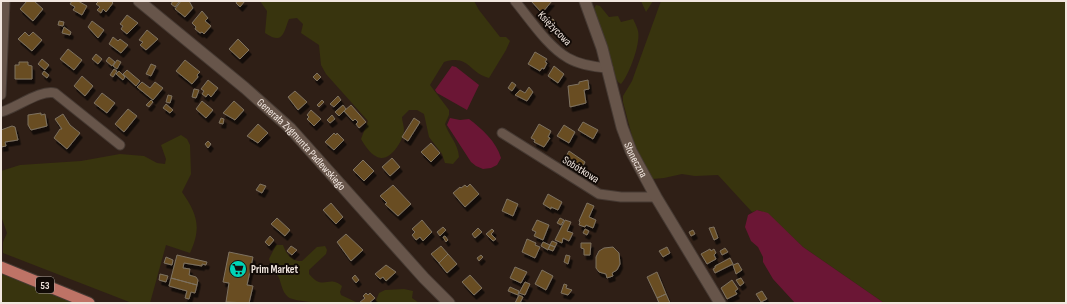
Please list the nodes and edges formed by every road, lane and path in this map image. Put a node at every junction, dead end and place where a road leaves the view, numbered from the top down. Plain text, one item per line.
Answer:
1 (5, 1) edge
2 (139, 1) edge
3 (515, 1) edge
4 (585, 1) edge
5 (608, 68) junction
6 (1, 95) edge
7 (1, 112) edge
8 (502, 133) dead end
9 (120, 145) dead end
10 (656, 197) junction
11 (1, 267) edge
12 (89, 303) edge
13 (449, 303) edge
14 (720, 303) edge

1 - 6 street
2 - 13 street, Generała Zygmunta Padlewskiego
3 - 5 street, Księżycowa
4 - 5 street, Słoneczna
5 - 10 street, Słoneczna
7 - 9 street
8 - 10 street, Sobótkowa
10 - 14 street, Słoneczna
11 - 12 main road, 53

